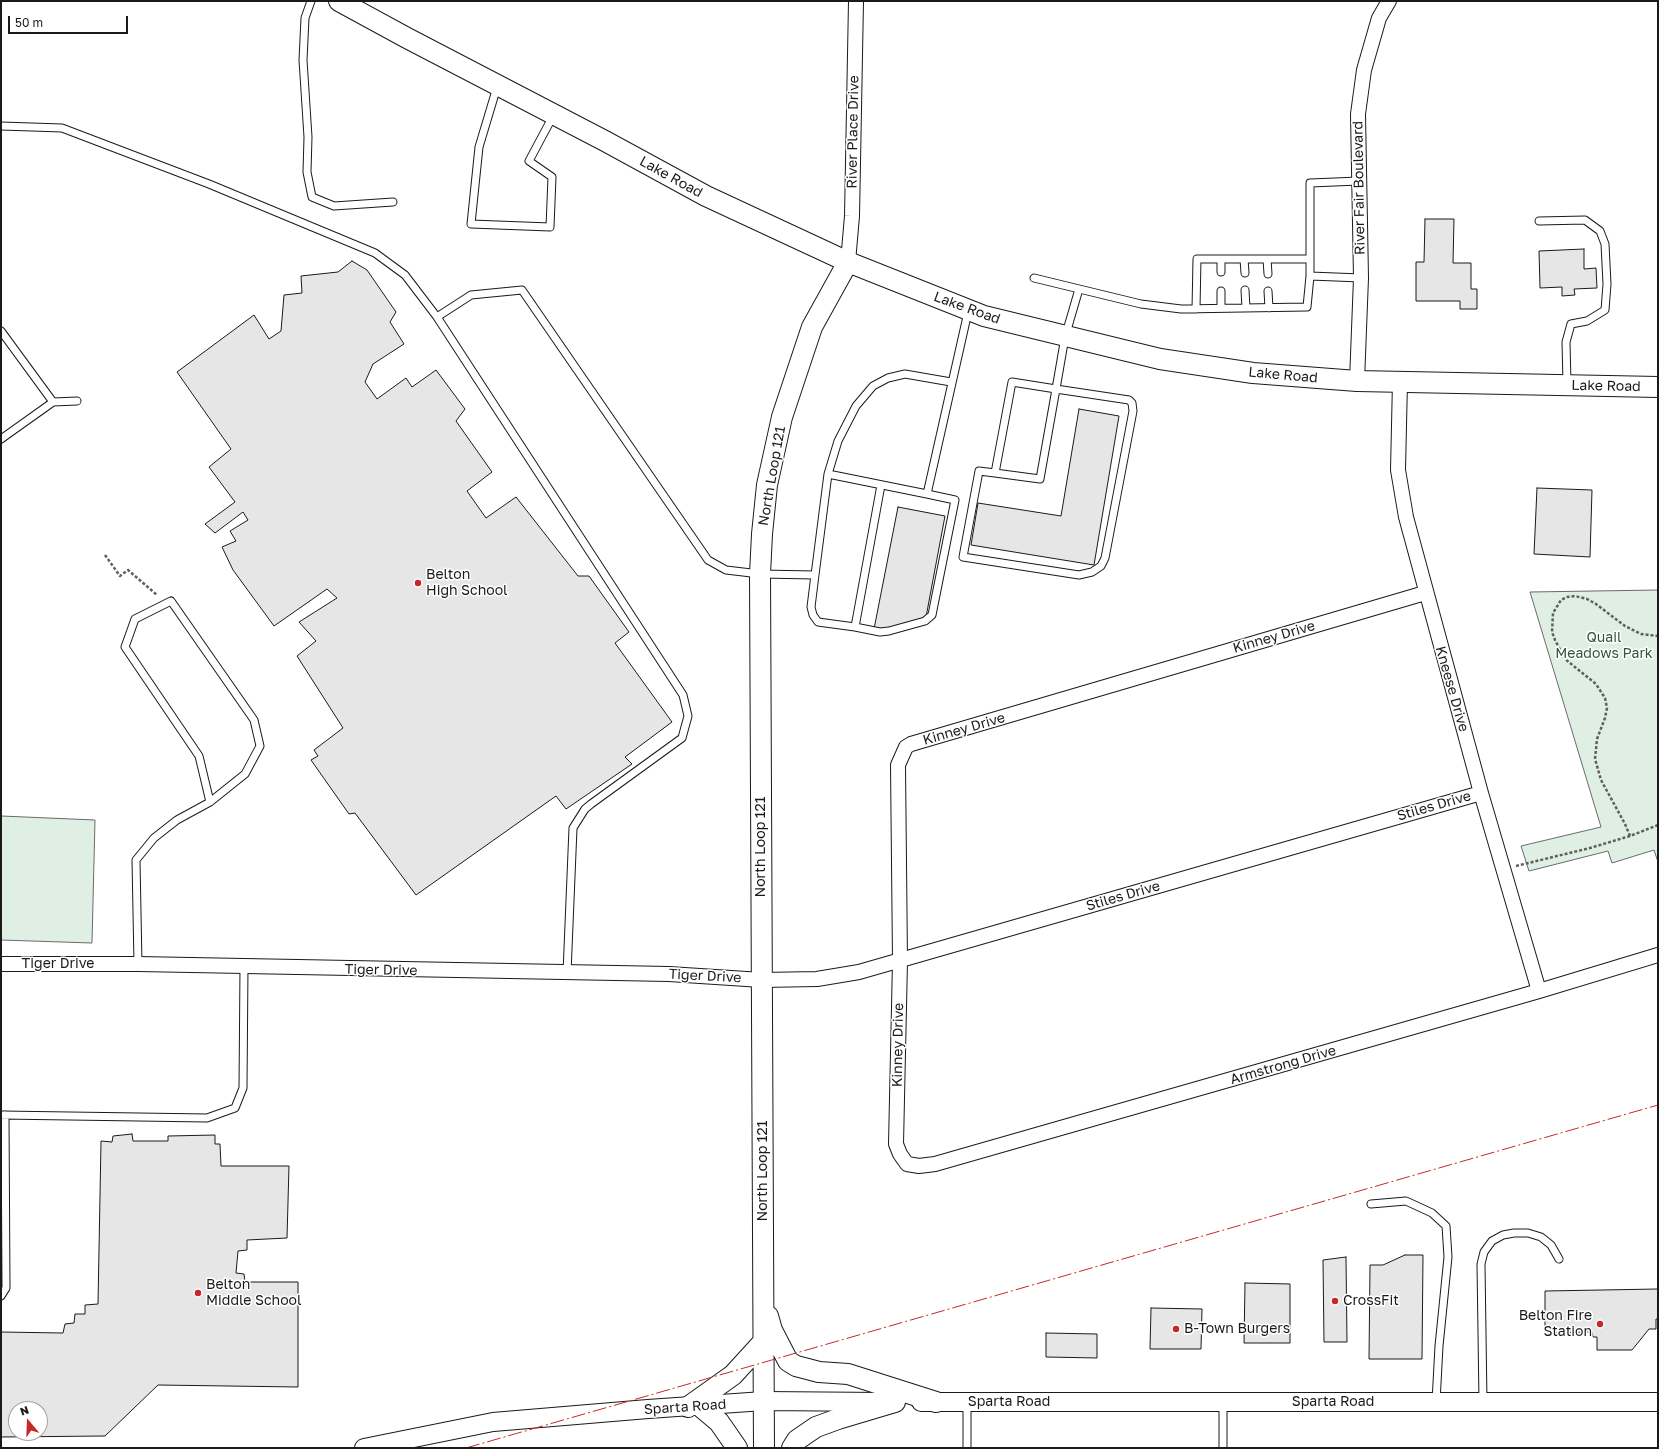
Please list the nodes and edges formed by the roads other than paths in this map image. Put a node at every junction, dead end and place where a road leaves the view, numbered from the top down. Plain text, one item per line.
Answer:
1 (311, 1) edge
2 (339, 1) edge
3 (856, 1) edge
4 (1389, 1) edge
5 (498, 85) junction
6 (554, 114) junction
7 (1, 126) edge
8 (1359, 181) junction
9 (393, 202) dead end
10 (1539, 221) dead end
11 (1221, 259) junction
12 (1244, 259) junction
13 (1267, 259) junction
14 (1310, 259) junction
15 (848, 262) junction
16 (1221, 272) dead end
17 (1245, 273) dead end
18 (1268, 274) dead end
19 (1310, 276) junction
20 (1034, 278) dead end
21 (1361, 278) junction
22 (1079, 289) junction
23 (1221, 290) dead end
24 (1245, 290) dead end
25 (1268, 291) dead end
26 (1220, 308) junction
27 (1246, 308) junction
28 (1269, 308) junction
29 (1196, 309) junction
30 (968, 310) junction
31 (437, 317) junction
32 (1, 331) edge
33 (1065, 337) junction
34 (1357, 381) junction
35 (1400, 381) junction
36 (951, 382) junction
37 (1567, 386) junction
38 (1658, 388) edge
39 (1056, 389) junction
40 (77, 401) dead end
41 (53, 402) junction
42 (1, 439) edge
43 (995, 473) junction
44 (828, 474) junction
45 (881, 485) junction
46 (927, 494) junction
47 (760, 574) junction
48 (815, 575) junction
49 (1426, 593) junction
50 (855, 627) junction
51 (1481, 793) junction
52 (210, 802) junction
53 (1658, 955) edge
54 (900, 960) junction
55 (1, 964) edge
56 (138, 964) junction
57 (244, 967) junction
58 (567, 973) junction
59 (762, 980) junction
60 (1539, 991) junction
61 (3, 1115) edge
62 (907, 1164) joint
63 (1372, 1204) dead end
64 (1560, 1259) dead end
65 (1, 1296) edge
66 (763, 1303) junction
67 (764, 1340) junction
68 (764, 1401) junction
69 (895, 1402) junction
70 (936, 1402) junction
71 (967, 1402) junction
72 (1223, 1402) junction
73 (1436, 1402) junction
74 (1483, 1402) junction
75 (1658, 1402) edge
76 (694, 1407) junction
77 (364, 1448) edge
78 (737, 1448) edge
79 (764, 1448) edge
80 (792, 1448) edge
81 (967, 1448) edge
82 (1223, 1448) edge

1 - 9 lane
2 - 5 main road, Lake Road
3 - 15 street, River Place Drive
4 - 8 street, River Fair Boulevard
5 - 6 main road, Lake Road
5 - 6 lane
6 - 15 main road, Lake Road
7 - 31 lane
8 - 14 lane
8 - 21 street, River Fair Boulevard
10 - 37 lane
11 - 12 lane
11 - 16 lane
11 - 29 lane
12 - 13 lane
12 - 17 lane
13 - 14 lane
13 - 18 lane
14 - 19 lane
15 - 30 main road, Lake Road
15 - 47 main road, North Loop 121
19 - 21 lane
19 - 28 lane
20 - 22 lane
21 - 34 street, River Fair Boulevard
22 - 29 lane
22 - 33 lane
23 - 26 lane
24 - 27 lane
25 - 28 lane
26 - 27 lane
26 - 29 lane
27 - 28 lane
30 - 33 main road, Lake Road
30 - 36 lane
31 - 47 lane
31 - 58 lane
32 - 41 lane
33 - 34 main road, Lake Road
33 - 39 lane
34 - 35 main road, Lake Road
35 - 37 main road, Lake Road
35 - 49 street, Kneese Drive
36 - 44 lane
36 - 46 lane
37 - 38 main road, Lake Road
39 - 43 lane
39 - 43 lane
39 - 43 lane
40 - 41 lane
41 - 42 lane
44 - 45 lane
44 - 48 lane
45 - 46 lane
45 - 50 lane
46 - 50 lane
47 - 48 lane
47 - 59 main road, North Loop 121
48 - 50 lane
49 - 51 street, Kneese Drive
49 - 54 street, Kinney Drive
51 - 54 street, Stiles Drive
51 - 60 street, Kneese Drive
52 - 52 lane
52 - 56 lane
53 - 60 street, Armstrong Drive
54 - 59 street, Stiles Drive
54 - 62 street, Kinney Drive
55 - 56 street, Tiger Drive
56 - 57 street, Tiger Drive
57 - 58 street, Tiger Drive
57 - 61 lane
58 - 59 street, Tiger Drive
59 - 66 main road, North Loop 121
60 - 62 street, Armstrong Drive
61 - 65 lane
63 - 73 lane
64 - 74 lane
66 - 67 main road, North Loop 121
66 - 70 main road
67 - 68 main road, North Loop 121
67 - 76 main road
68 - 69 street, Sparta Road
68 - 76 street, Sparta Road
68 - 79 main road, North Loop 121
69 - 70 street, Sparta Road
69 - 80 main road
70 - 71 street, Sparta Road
71 - 72 street, Sparta Road
71 - 81 lane
72 - 73 street, Sparta Road
72 - 82 lane
73 - 74 street, Sparta Road
74 - 75 street, Sparta Road
76 - 77 street, Sparta Road
76 - 78 main road

